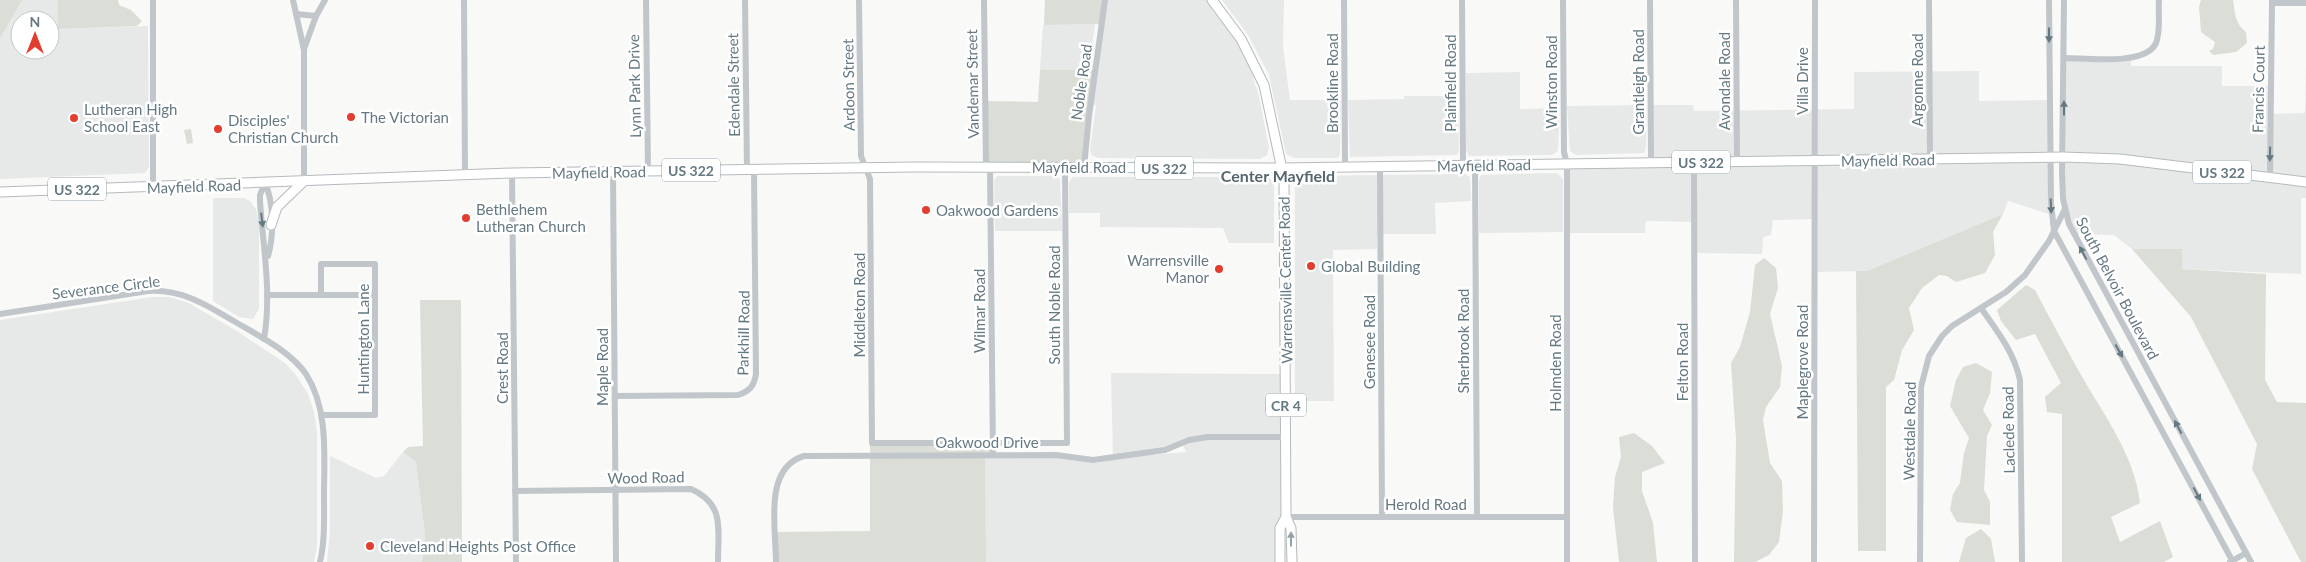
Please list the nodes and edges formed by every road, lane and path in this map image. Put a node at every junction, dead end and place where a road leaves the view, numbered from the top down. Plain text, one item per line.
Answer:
1 (153, 0) edge
2 (293, 0) edge
3 (325, 0) edge
4 (464, 0) edge
5 (646, 0) edge
6 (745, 0) edge
7 (859, 0) edge
8 (984, 0) edge
9 (1105, 0) edge
10 (1212, 0) edge
11 (1344, 0) edge
12 (1462, 0) edge
13 (1563, 0) edge
14 (1650, 0) edge
15 (1736, 0) edge
16 (1815, 0) edge
17 (1929, 0) edge
18 (2049, 0) edge
19 (2064, 0) edge
20 (2159, 0) edge
21 (2272, 1) edge
22 (2306, 3) edge
23 (296, 14) junction
24 (316, 16) junction
25 (304, 50) junction
26 (2064, 58) junction
27 (2051, 157) junction
28 (2063, 157) junction
29 (1930, 159) junction
30 (1815, 161) junction
31 (1694, 162) junction
32 (1737, 162) junction
33 (1651, 163) junction
34 (1567, 164) junction
35 (1463, 165) junction
36 (1475, 165) junction
37 (1380, 166) junction
38 (988, 167) junction
39 (1084, 167) junction
40 (1345, 167) junction
41 (866, 168) junction
42 (1065, 168) junction
43 (1280, 168) junction
44 (751, 170) junction
45 (648, 171) junction
46 (613, 172) junction
47 (512, 173) junction
48 (465, 174) junction
49 (2270, 178) junction
50 (303, 182) junction
51 (2306, 182) edge
52 (265, 184) junction
53 (153, 187) junction
54 (0, 192) edge
55 (2065, 209) junction
56 (271, 225) junction
57 (2054, 231) junction
58 (267, 258) junction
59 (267, 295) junction
60 (321, 295) junction
61 (375, 295) junction
62 (1981, 308) junction
63 (0, 314) edge
64 (264, 339) junction
65 (615, 396) junction
66 (321, 415) junction
67 (1286, 437) junction
68 (992, 443) junction
69 (992, 455) junction
70 (615, 490) junction
71 (515, 491) junction
72 (1286, 517) junction
73 (1382, 517) junction
74 (1476, 517) junction
75 (1567, 517) junction
76 (2246, 553) junction
77 (320, 562) edge
78 (516, 562) edge
79 (616, 562) edge
80 (718, 562) edge
81 (776, 562) edge
82 (1280, 562) edge
83 (1292, 562) edge
84 (1567, 562) edge
85 (1695, 562) edge
86 (1814, 562) edge
87 (1920, 562) edge
88 (2022, 562) edge
89 (2232, 562) edge
90 (2251, 562) edge

1 - 53 street
2 - 23 street
3 - 24 street
4 - 48 street
5 - 45 street, Lynn Park Drive
6 - 44 street, Edendale Street
7 - 41 street, Ardoon Street
8 - 38 street, Vandemar Street
9 - 39 street, Noble Road
10 - 43 main road, Warrensville Center Road
11 - 40 street, Brookline Road
12 - 35 street, Plainfield Road
13 - 34 street, Winston Road
14 - 33 street, Grantleigh Road
15 - 32 street, Avondale Road
16 - 30 street, Villa Drive
17 - 29 street, Argonne Road
18 -> 27 street, South Belvoir Boulevard
19 - 26 street, South Belvoir Boulevard
20 - 26 street
21 - 22 street
21 -> 49 street, Francis Court
23 - 24 street
23 - 25 street
24 - 25 street
25 - 50 street
28 -> 26 street, South Belvoir Boulevard
27 - 28 main road, Mayfield Road / US 322
27 - 29 main road, Mayfield Road / US 322
27 -> 57 street, South Belvoir Boulevard
28 - 49 main road, Mayfield Road / US 322
28 - 55 street, South Belvoir Boulevard
29 - 30 main road, Mayfield Road / US 322
30 - 32 main road, Mayfield Road / US 322
30 - 86 street, Maplegrove Road
31 - 32 main road, Mayfield Road / US 322
31 - 33 main road, Mayfield Road / US 322
31 - 85 street, Felton Road
33 - 34 main road, Mayfield Road / US 322
34 - 36 main road, Mayfield Road / US 322
34 - 75 street, Holmden Road
35 - 36 main road, Mayfield Road / US 322
35 - 37 main road, Mayfield Road / US 322
36 - 74 street, Sherbrook Road
37 - 40 main road, Mayfield Road / US 322
37 - 73 street, Genesee Road
38 - 41 main road, Mayfield Road / US 322
38 - 42 main road, Mayfield Road / US 322
38 - 68 street, Wilmar Road
39 - 42 main road, Mayfield Road / US 322
39 - 43 main road, Mayfield Road / US 322
40 - 43 main road, Mayfield Road / US 322
41 - 44 main road, Mayfield Road / US 322
41 - 68 street, Middleton Road
42 - 68 street, South Noble Road
43 - 67 main road, Warrensville Center Road / CR 4
44 - 45 main road, Mayfield Road / US 322
44 - 65 street, Parkhill Road
45 - 46 main road, Mayfield Road / US 322
46 - 47 main road, Mayfield Road / US 322
46 - 65 street, Maple Road
47 - 48 main road, Mayfield Road / US 322
47 - 71 street, Crest Road
48 - 50 main road, Mayfield Road / US 322
49 - 51 main road, Mayfield Road / US 322
50 - 52 main road, Mayfield Road / US 322
50 - 56 main road
52 - 53 main road, Mayfield Road / US 322
52 - 56 street
52 -> 58 street
53 - 54 main road, Mayfield Road / US 322
55 - 57 street, Westdale Road
76 -> 55 street, South Belvoir Boulevard
56 - 58 street
57 - 62 street, Westdale Road
57 -> 89 street, South Belvoir Boulevard
58 - 59 street
59 - 60 street
59 - 64 street
60 - 61 street
60 - 61 street, Huntington Lane
61 - 66 street, Huntington Lane
62 - 87 street, Westdale Road
62 - 88 street, Laclede Road
63 - 64 street, Severance Circle
64 - 66 street, Severance Circle
65 - 70 street, Maple Road
66 - 77 street, Severance Circle
67 - 69 street, Oakwood Drive
67 - 72 main road, Warrensville Center Road / CR 4
68 - 69 street, Wilmar Road
69 - 81 street, Oakwood Drive
70 - 71 street, Wood Road
70 - 79 street, Maple Road
70 - 80 street, Wood Road
71 - 78 street, Crest Road
72 - 73 street, Herold Road
72 - 82 main road, Warrensville Center Road / CR 4
83 -> 72 main road, Warrensville Center Road / CR 4
73 - 74 street, Herold Road
74 - 75 street, Herold Road
75 - 84 street, Holmden Road
76 - 89 street
76 - 90 street, South Belvoir Boulevard

